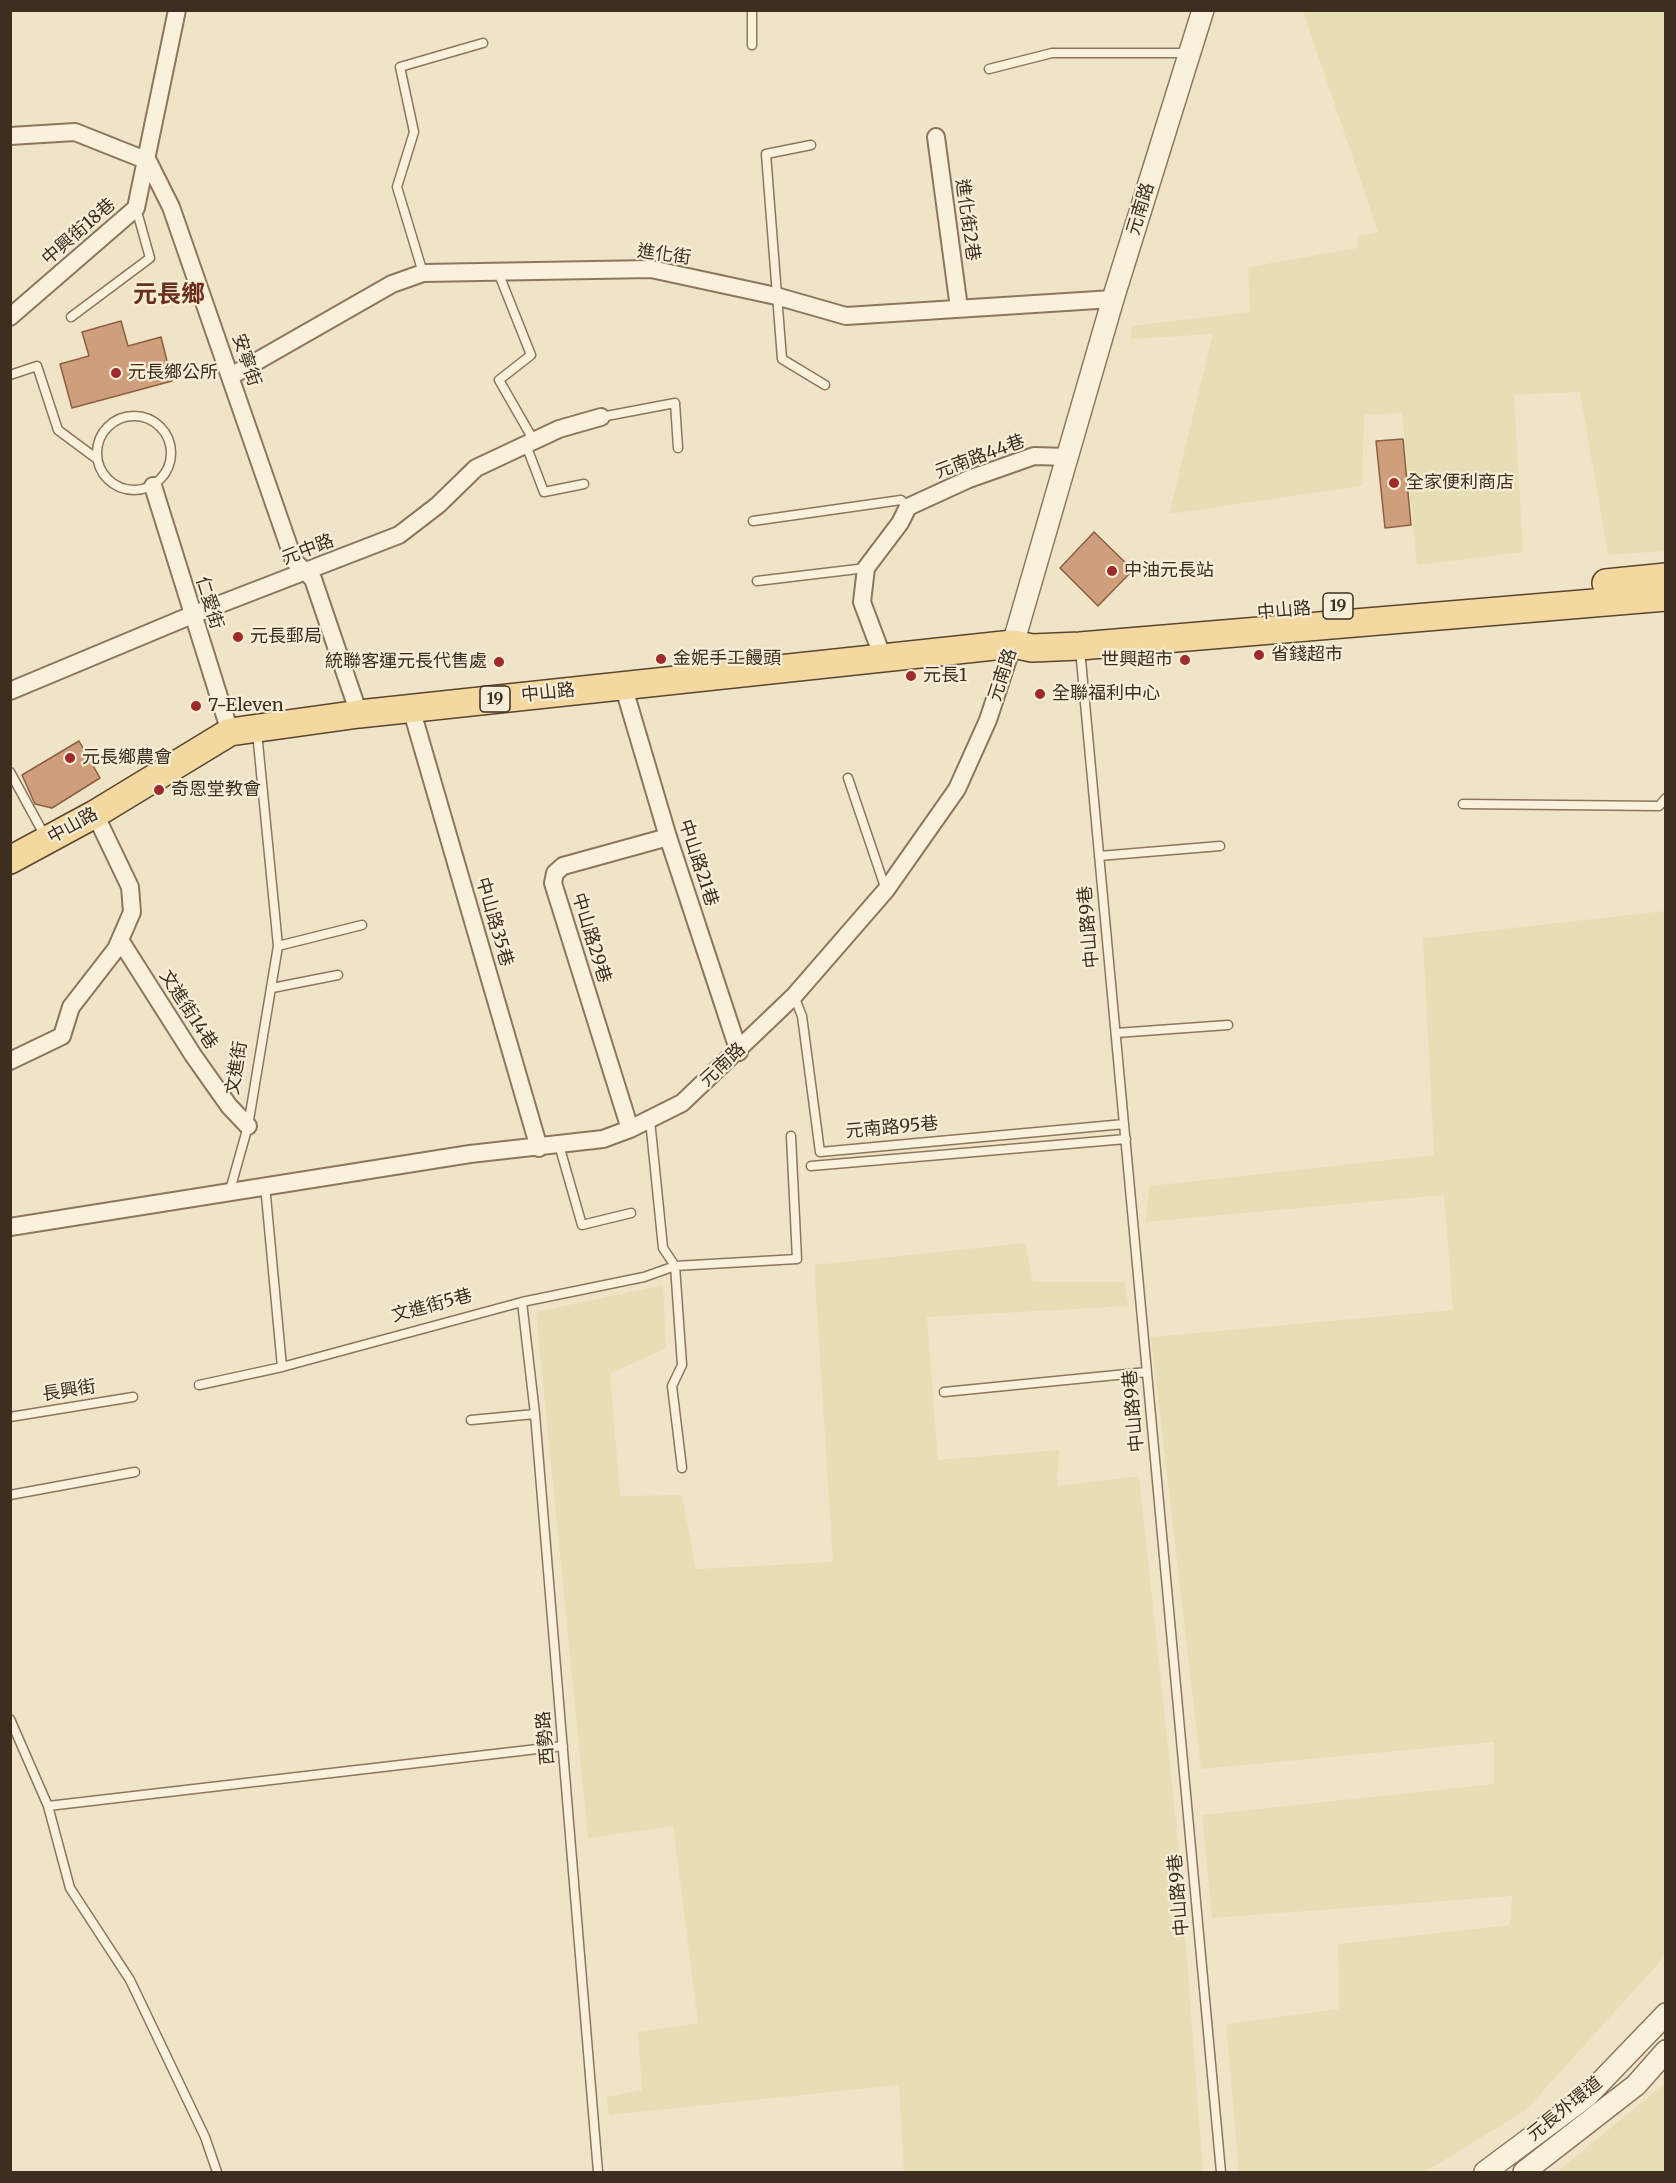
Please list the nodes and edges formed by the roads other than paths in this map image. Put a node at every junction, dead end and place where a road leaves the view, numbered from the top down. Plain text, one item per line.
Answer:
1 (177, 10) edge
2 (752, 10) edge
3 (1203, 10) edge
4 (483, 43) dead end
5 (753, 45) dead end
6 (1189, 53) junction
7 (989, 69) dead end
8 (10, 136) edge
9 (936, 137) dead end
10 (811, 145) dead end
11 (148, 161) junction
12 (136, 207) junction
13 (498, 272) junction
14 (423, 273) junction
15 (776, 296) junction
16 (1113, 299) junction
17 (959, 308) junction
18 (10, 316) edge
19 (72, 317) dead end
20 (10, 375) edge
21 (231, 376) junction
22 (825, 385) dead end
23 (601, 417) joint
24 (530, 443) junction
25 (678, 448) dead end
26 (1068, 457) junction
27 (97, 459) junction
28 (584, 484) dead end
29 (153, 486) junction
30 (908, 507) junction
31 (753, 521) dead end
32 (866, 568) junction
33 (304, 572) junction
34 (1665, 578) edge
35 (757, 581) dead end
36 (1665, 597) edge
37 (192, 615) junction
38 (1013, 644) junction
39 (1080, 646) junction
40 (883, 658) junction
41 (623, 685) junction
42 (10, 691) edge
43 (411, 708) junction
44 (359, 714) junction
45 (257, 728) junction
46 (230, 732) junction
47 (10, 772) edge
48 (848, 778) dead end
49 (1665, 798) edge
50 (1463, 804) dead end
51 (95, 814) junction
52 (668, 837) junction
53 (48, 840) junction
54 (1220, 846) dead end
55 (1099, 856) junction
56 (10, 860) edge
57 (886, 890) junction
58 (362, 925) dead end
59 (120, 940) junction
60 (278, 946) junction
61 (338, 975) dead end
62 (273, 988) junction
63 (794, 996) junction
64 (1228, 1025) dead end
65 (1116, 1034) junction
66 (739, 1052) junction
67 (10, 1061) edge
68 (650, 1120) junction
69 (1124, 1124) junction
70 (248, 1126) junction
71 (630, 1129) junction
72 (791, 1136) dead end
73 (1126, 1139) junction
74 (559, 1145) junction
75 (539, 1148) junction
76 (811, 1166) dead end
77 (265, 1185) junction
78 (230, 1190) junction
79 (631, 1213) dead end
80 (10, 1227) edge
81 (675, 1266) junction
82 (522, 1302) junction
83 (282, 1367) junction
84 (1147, 1372) junction
85 (199, 1385) dead end
86 (944, 1392) dead end
87 (133, 1397) dead end
88 (535, 1414) junction
89 (10, 1417) edge
90 (471, 1420) dead end
91 (682, 1468) dead end
92 (135, 1472) dead end
93 (10, 1496) edge
94 (10, 1719) edge
95 (563, 1746) junction
96 (48, 1806) junction
97 (1665, 2014) edge
98 (1665, 2051) edge
99 (217, 2172) edge
100 (598, 2172) edge
101 (1221, 2172) edge
102 (1485, 2172) edge
103 (1524, 2172) edge

1 - 11 street
2 - 5 lane
3 - 6 street, 元南路
4 - 14 lane
6 - 7 lane
6 - 16 street, 元南路
8 - 11 street
9 - 17 street, 進化街2巷
10 - 15 lane
11 - 12 street, 中興街18巷
11 - 21 street, 安寧街
12 - 18 street, 中興街18巷
12 - 19 lane
13 - 14 street, 進化街
13 - 15 street, 進化街
13 - 24 lane
14 - 21 street, 進化街
15 - 17 street, 進化街
15 - 22 lane
16 - 17 street, 進化街
16 - 26 street, 元南路
20 - 27 lane
21 - 33 street, 安寧街
23 - 24 street, 元中路
23 - 25 lane
24 - 28 lane
24 - 33 street, 元中路
26 - 30 street, 元南路44巷
26 - 38 street, 元南路
27 - 29 lane
27 - 29 lane
29 - 37 street, 仁愛街
30 - 31 lane
30 - 32 street
32 - 35 lane
32 - 40 street
33 - 37 street, 元中路
33 - 44 street, 安寧街
34 - 38 main road, 中山路 / 19
36 - 39 main road, 中山路 / 19
37 - 42 street, 元中路
37 - 46 street, 仁愛街
38 - 39 main road, 中山路 / 19
38 - 40 main road, 中山路 / 19
38 - 57 street, 元南路
39 - 55 lane, 中山路9巷
40 - 41 main road, 中山路 / 19
41 - 43 main road, 中山路 / 19
41 - 52 street, 中山路21巷
43 - 44 main road, 中山路 / 19
43 - 75 street, 中山路35巷
44 - 45 main road, 中山路 / 19
45 - 46 main road, 中山路 / 19
45 - 60 lane, 文進街
46 - 51 main road, 中山路 / 19
47 - 53 lane
48 - 57 lane
49 - 50 lane
51 - 53 main road, 中山路 / 19
51 - 59 street
52 - 66 street, 中山路21巷
52 - 71 street, 中山路29巷
53 - 56 main road, 中山路 / 19
54 - 55 lane
55 - 65 lane, 中山路9巷
57 - 63 street, 元南路
58 - 60 lane
59 - 67 street
59 - 70 street, 文進街14巷
60 - 62 lane, 文進街
61 - 62 lane
62 - 70 lane, 文進街
63 - 66 street, 元南路
63 - 69 lane, 元南路95巷
64 - 65 lane
65 - 69 lane, 中山路9巷
66 - 68 street, 元南路
68 - 71 street, 元南路
68 - 81 lane
69 - 73 lane, 中山路9巷
70 - 78 lane, 文進街
71 - 74 street, 元南路
72 - 81 lane, 文進街5巷
73 - 76 lane
73 - 84 lane, 中山路9巷
74 - 75 street, 元南路
74 - 79 lane
75 - 77 street
77 - 78 street
77 - 83 lane
78 - 80 street
81 - 82 lane, 文進街5巷
81 - 91 lane
82 - 83 lane, 文進街5巷
82 - 88 lane, 西勢路
83 - 85 lane, 文進街5巷
84 - 86 lane
84 - 101 lane, 中山路9巷
87 - 89 lane, 長興街
88 - 90 lane
88 - 95 lane, 西勢路
92 - 93 lane
94 - 96 lane
95 - 96 lane
95 - 100 lane, 西勢路
96 - 99 lane
97 - 102 street, 元長外環道
98 - 103 street, 元長外環道

